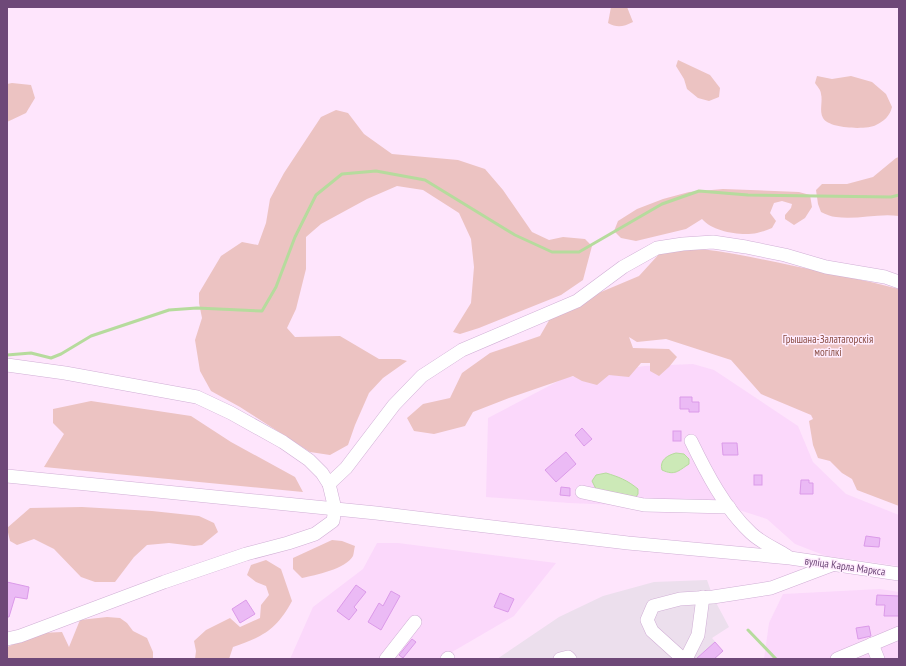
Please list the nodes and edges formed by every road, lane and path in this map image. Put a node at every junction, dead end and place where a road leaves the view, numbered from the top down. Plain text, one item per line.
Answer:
1 (899, 282) edge
2 (7, 365) edge
3 (691, 440) dead end
4 (7, 476) edge
5 (329, 484) junction
6 (582, 492) dead end
7 (729, 507) junction
8 (335, 509) junction
9 (790, 558) junction
10 (833, 564) junction
11 (899, 574) edge
12 (703, 597) junction
13 (415, 622) dead end
14 (899, 633) edge
15 (7, 639) edge
16 (872, 644) junction
17 (386, 659) edge
18 (560, 659) edge
19 (570, 659) edge
20 (683, 659) edge
21 (686, 659) edge
22 (838, 659) edge
23 (878, 659) edge

1 - 5 street
2 - 5 street
3 - 7 street
4 - 8 street, вуліца Карла Маркса
5 - 8 street
6 - 7 street
7 - 9 street
8 - 9 street, вуліца Карла Маркса
8 - 15 street
9 - 10 street, вуліца Карла Маркса
10 - 11 street, вуліца Карла Маркса
10 - 12 street
12 - 20 street
12 - 21 street
13 - 17 street
14 - 16 street
16 - 22 street
16 - 23 street
18 - 19 street

